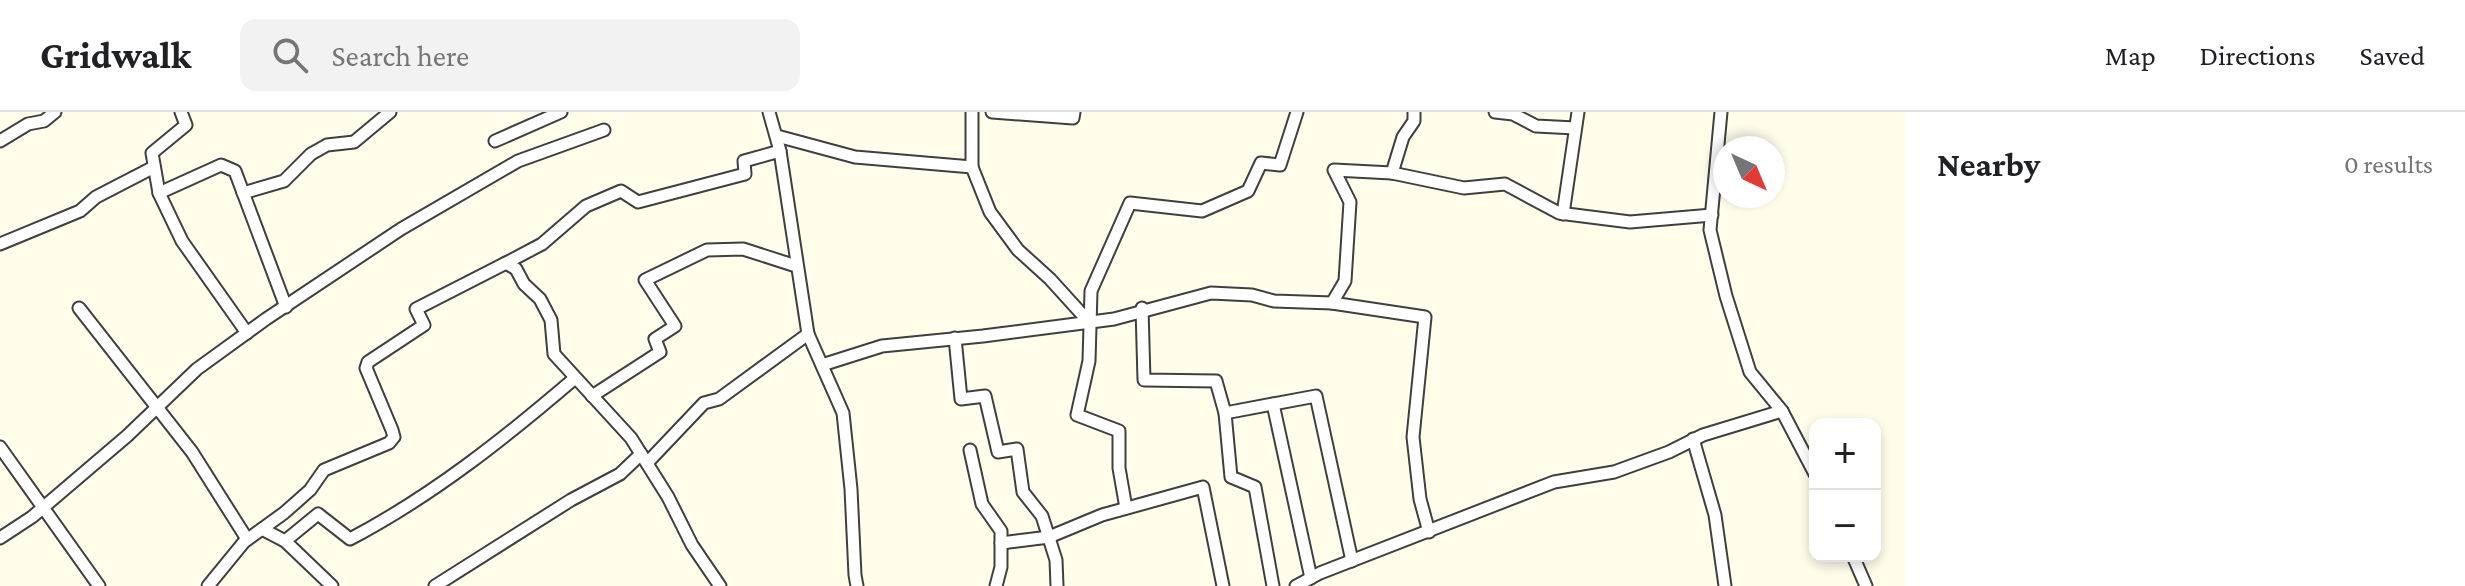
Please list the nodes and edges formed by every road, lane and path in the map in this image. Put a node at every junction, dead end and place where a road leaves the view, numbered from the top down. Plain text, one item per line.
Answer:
1 (55, 112) edge
2 (181, 112) edge
3 (390, 112) edge
4 (561, 112) edge
5 (769, 112) edge
6 (972, 112) edge
7 (992, 112) edge
8 (1074, 112) edge
9 (1297, 112) edge
10 (1414, 112) edge
11 (1495, 112) edge
12 (1578, 112) edge
13 (1721, 112) edge
14 (529, 118) edge
15 (1575, 128) junction
16 (604, 130) dead end
17 (777, 136) junction
18 (0, 141) edge
19 (495, 141) dead end
20 (780, 151) junction
21 (154, 167) junction
22 (972, 167) junction
23 (1392, 173) junction
24 (159, 193) junction
25 (243, 193) junction
26 (1563, 214) junction
27 (1712, 215) junction
28 (0, 244) edge
29 (506, 263) junction
30 (796, 266) junction
31 (1332, 303) junction
32 (286, 307) junction
33 (79, 308) dead end
34 (1142, 310) junction
35 (1089, 322) junction
36 (247, 333) junction
37 (808, 334) junction
38 (955, 338) junction
39 (822, 365) junction
40 (575, 378) junction
41 (592, 396) junction
42 (1273, 404) junction
43 (157, 408) junction
44 (1782, 411) junction
45 (1225, 413) junction
46 (1693, 439) junction
47 (0, 447) edge
48 (970, 450) dead end
49 (644, 459) junction
50 (1809, 463) edge
51 (43, 508) junction
52 (1126, 508) junction
53 (262, 529) junction
54 (1429, 532) junction
55 (1049, 537) junction
56 (0, 538) edge
57 (247, 539) junction
58 (285, 541) junction
59 (1001, 543) junction
60 (1352, 561) junction
61 (1856, 562) edge
62 (1311, 578) junction
63 (715, 584) edge
64 (99, 586) edge
65 (208, 586) edge
66 (332, 586) edge
67 (435, 586) edge
68 (857, 586) edge
69 (996, 586) edge
70 (1057, 586) edge
71 (1223, 586) edge
72 (1273, 586) edge
73 (1296, 586) edge
74 (1725, 586) edge
75 (1866, 586) edge

1 - 18 street
2 - 21 street
3 - 25 street
4 - 14 street
5 - 17 street
6 - 22 street
7 - 8 street
9 - 35 street
10 - 23 street
11 - 15 street
12 - 15 street
13 - 27 street
14 - 19 street
15 - 26 street
16 - 32 street
17 - 20 street
17 - 22 street
20 - 29 street
20 - 30 street
21 - 24 street
21 - 28 street
22 - 35 street
23 - 26 street
23 - 31 street
24 - 25 street
24 - 36 street
25 - 32 street
26 - 27 street
27 - 44 street
29 - 40 street
29 - 53 street
30 - 37 street
30 - 41 street
31 - 34 street
31 - 54 street
32 - 36 street
33 - 43 street
34 - 35 street
34 - 45 street
35 - 38 street
35 - 52 street
36 - 43 street
37 - 39 street
37 - 49 street
38 - 39 street
38 - 55 street
39 - 68 street
40 - 41 street
40 - 58 street
41 - 49 street
42 - 45 street
42 - 60 street
42 - 62 street
43 - 51 street
43 - 57 street
44 - 46 street
44 - 50 street
45 - 72 street
46 - 54 street
46 - 74 street
47 - 51 street
48 - 59 street
49 - 63 street
49 - 67 street
51 - 56 street
51 - 64 street
52 - 55 street
52 - 71 street
53 - 57 street
53 - 58 street
54 - 60 street
55 - 59 street
55 - 70 street
57 - 65 street
58 - 66 street
59 - 69 street
60 - 62 street
61 - 75 street
62 - 73 street

